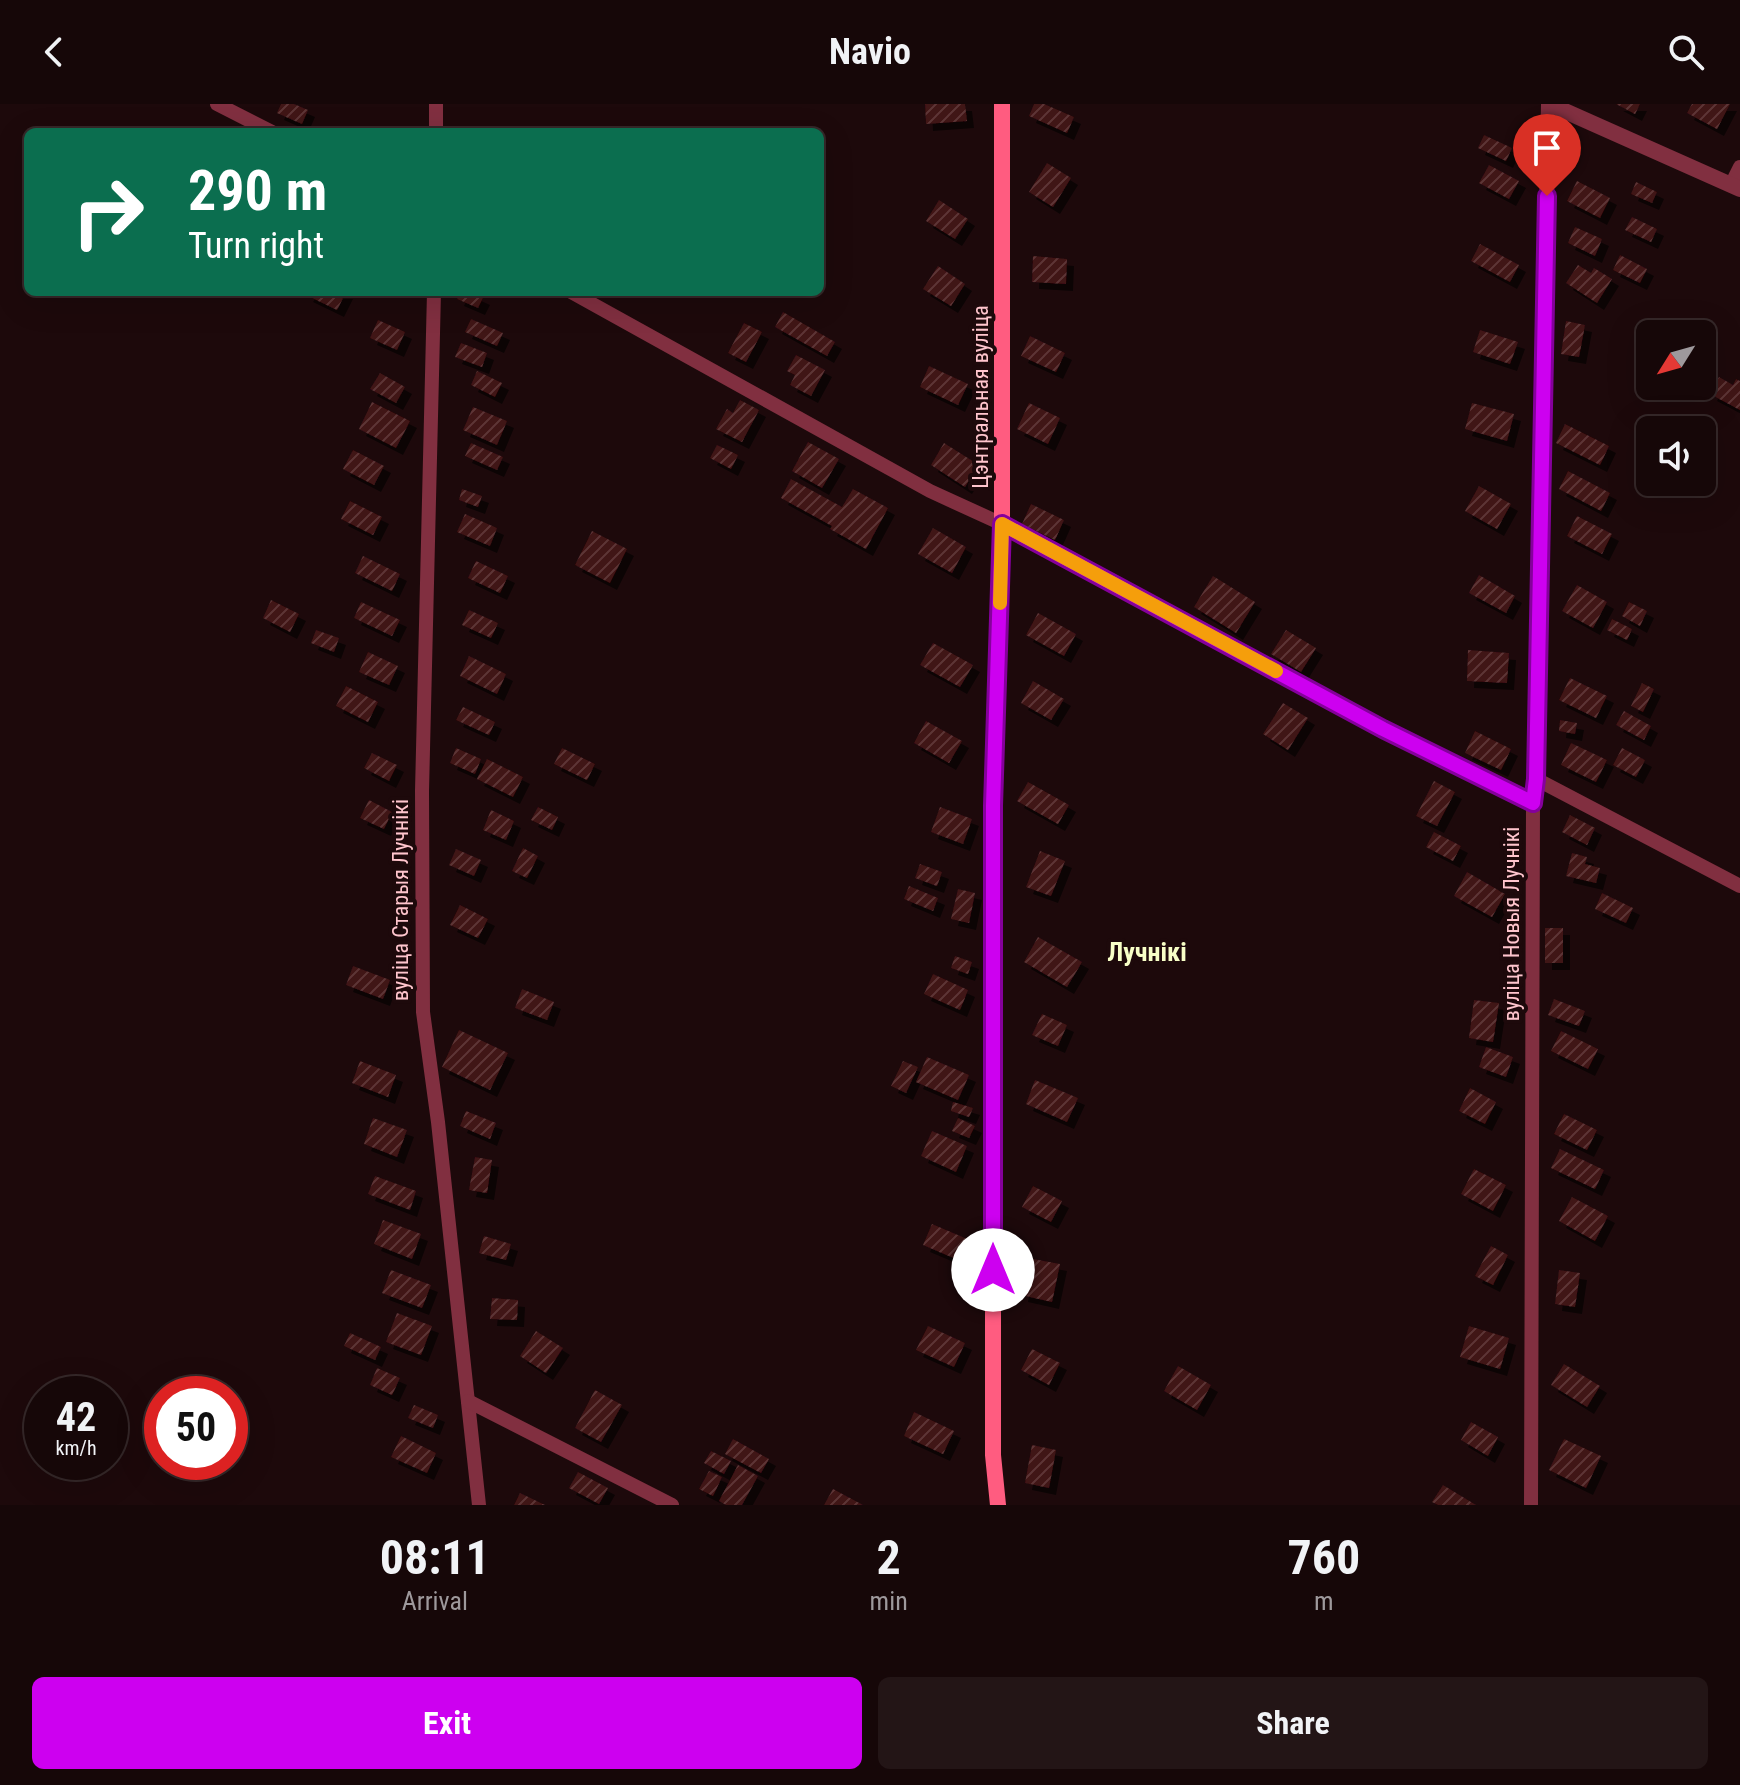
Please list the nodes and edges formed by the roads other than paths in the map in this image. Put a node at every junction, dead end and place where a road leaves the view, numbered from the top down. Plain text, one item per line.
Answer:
1 (217, 104) edge
2 (436, 104) edge
3 (1002, 104) edge
4 (1549, 104) edge
5 (264, 128) edge
6 (436, 128) edge
7 (1740, 167) edge
8 (1736, 187) edge
9 (434, 296) edge
10 (578, 296) edge
11 (1002, 524) junction
12 (1536, 779) junction
13 (1533, 803) junction
14 (1740, 886) edge
15 (468, 1401) junction
16 (479, 1505) edge
17 (672, 1505) edge
18 (998, 1505) edge
19 (1531, 1505) edge

1 - 5 street
2 - 6 street
3 - 11 main road, Цэнтральная вуліца
4 - 8 street, вуліца Новыя Лучнікі
4 - 12 street, вуліца Новыя Лучнікі
7 - 8 street
9 - 15 street, вуліца Старыя Лучнікі
10 - 11 street
11 - 13 street
11 - 18 main road, Цэнтральная вуліца
12 - 13 street, вуліца Новыя Лучнікі
12 - 14 street
13 - 19 street, вуліца Новыя Лучнікі
15 - 16 street, вуліца Старыя Лучнікі
15 - 17 street

